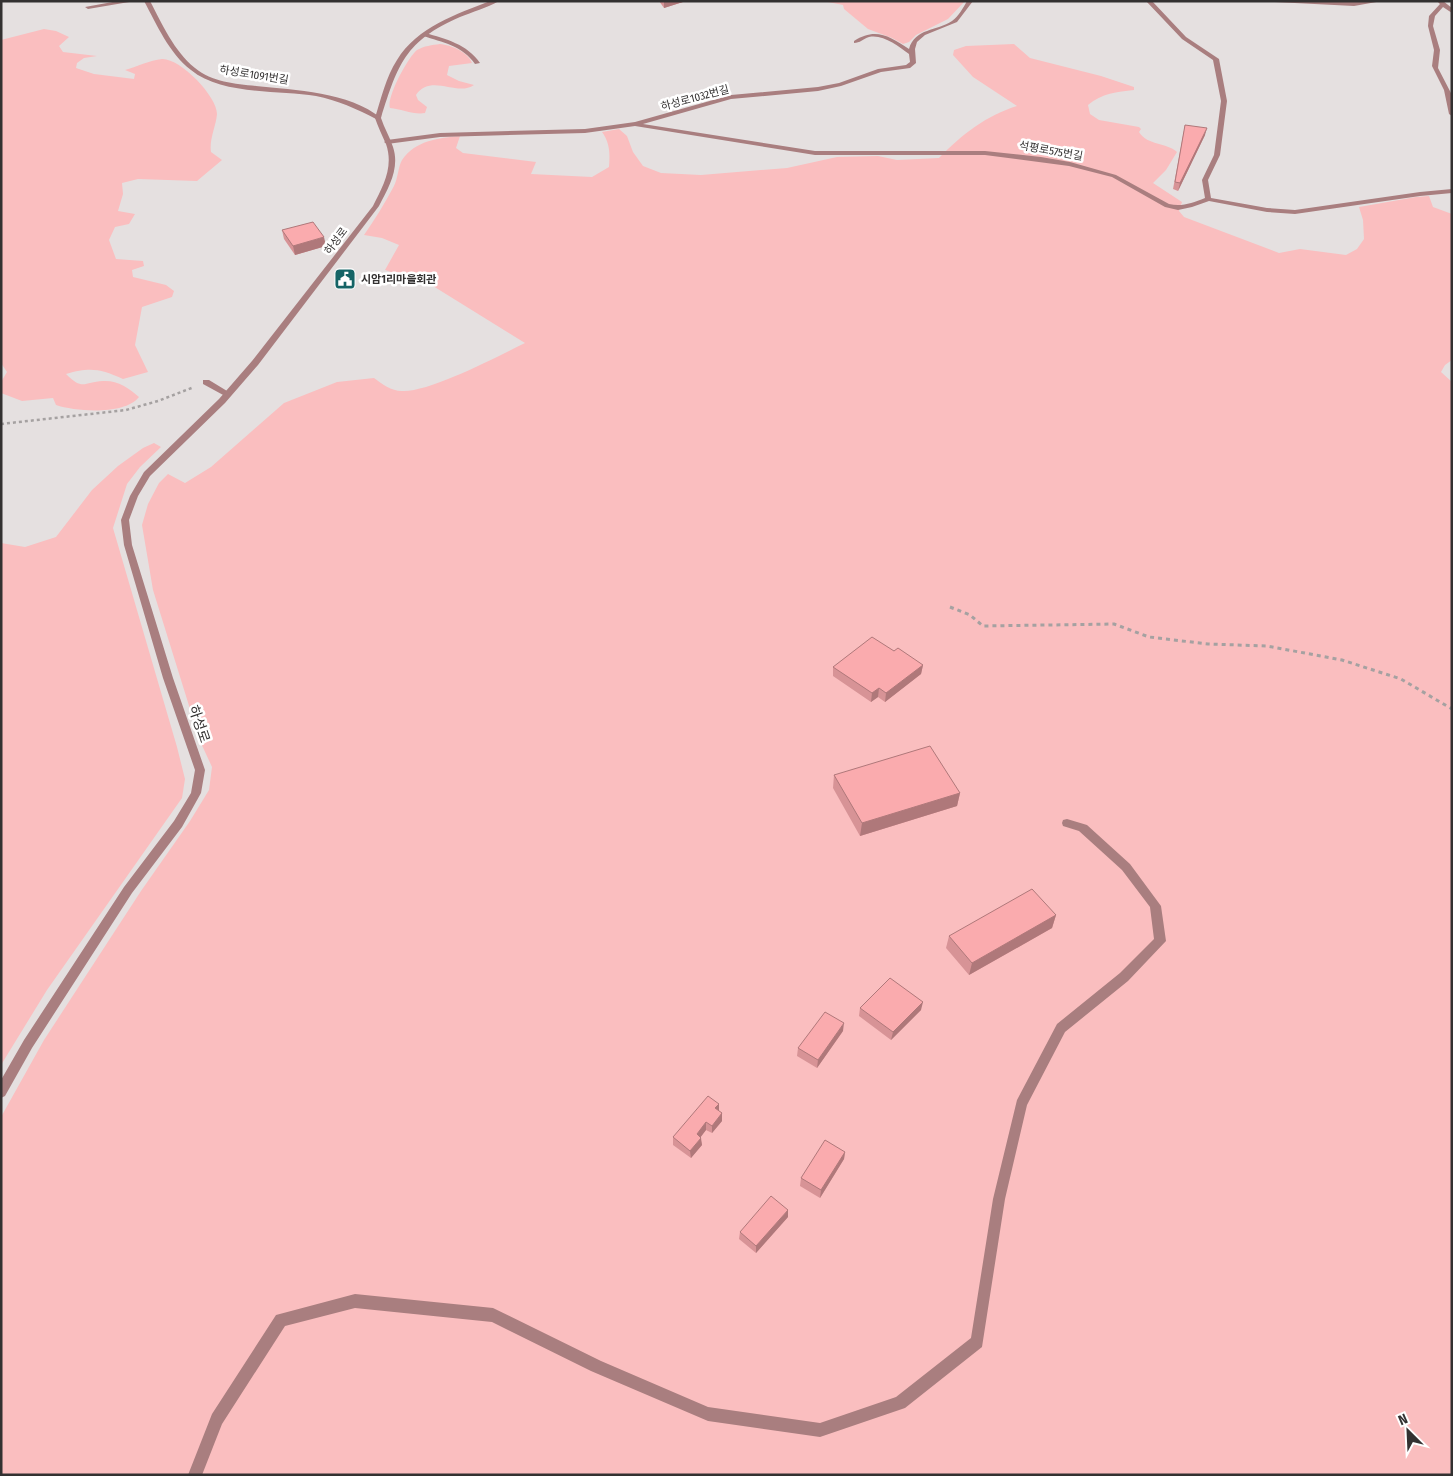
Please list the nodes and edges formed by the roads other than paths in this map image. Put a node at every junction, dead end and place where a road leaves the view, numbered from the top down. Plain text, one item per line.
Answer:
1 (132, 1) edge
2 (147, 1) edge
3 (496, 1) edge
4 (970, 1) edge
5 (1149, 1) edge
6 (1257, 1) edge
7 (1379, 1) edge
8 (1441, 3) edge
9 (88, 7) dead end
10 (1452, 11) edge
11 (425, 34) junction
12 (856, 42) dead end
13 (912, 53) junction
14 (477, 63) dead end
15 (1452, 114) edge
16 (378, 118) junction
17 (636, 124) junction
18 (387, 142) junction
19 (1452, 191) edge
20 (1208, 199) junction
21 (206, 382) road end
22 (228, 394) junction
23 (1066, 823) dead end
24 (1, 1092) edge
25 (195, 1475) edge

1 - 9 street
2 - 16 street, 하성로1091번길
3 - 11 street
4 - 13 street, 하성로1032번길
5 - 20 street
6 - 7 street
8 - 10 street
8 - 15 street
11 - 14 street
11 - 16 street
12 - 13 street
13 - 17 street, 하성로1032번길
16 - 18 street, 하성로
17 - 18 street, 하성로1032번길
17 - 20 street, 석평로575번길
18 - 22 street, 하성로
19 - 20 street, 석평로575번길
21 - 22 street
22 - 24 street, 하성로
23 - 25 street

